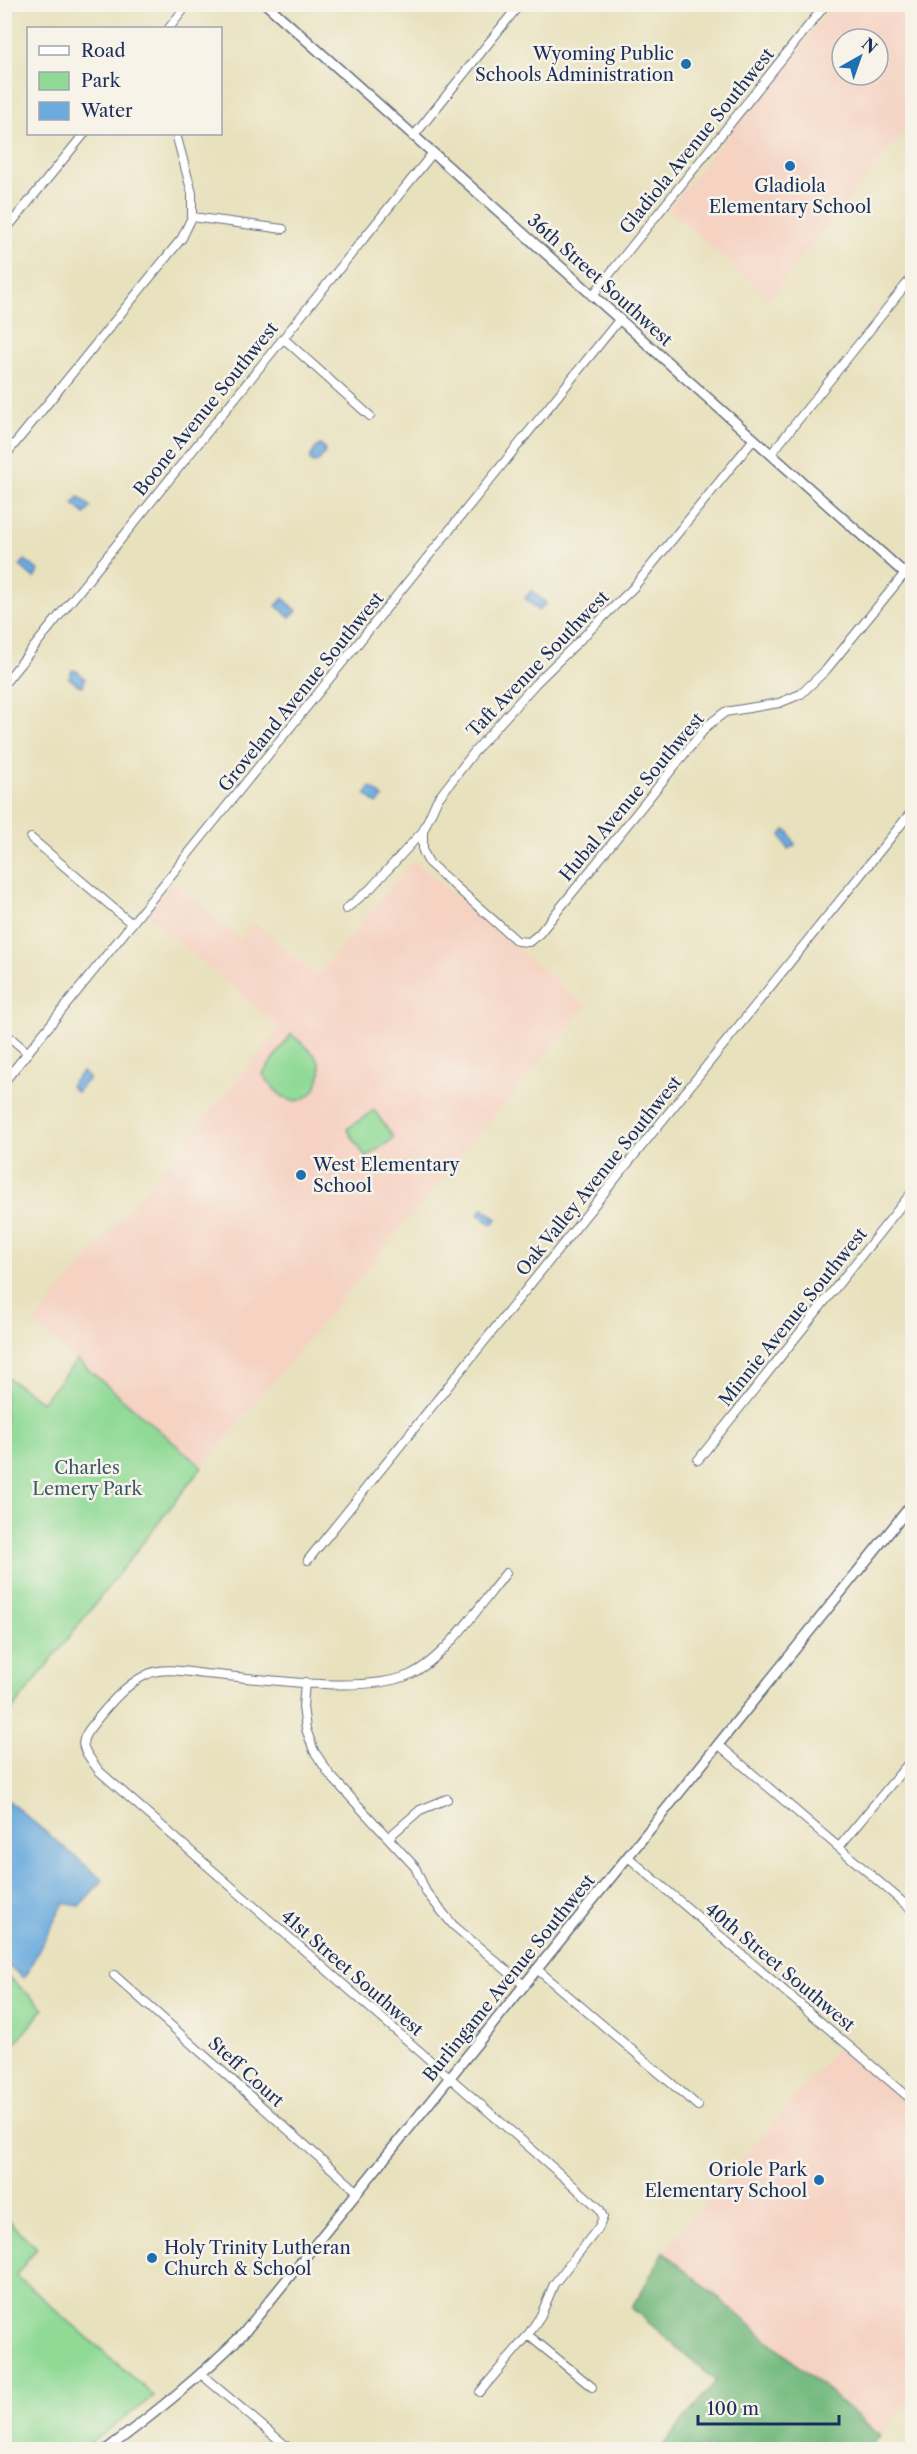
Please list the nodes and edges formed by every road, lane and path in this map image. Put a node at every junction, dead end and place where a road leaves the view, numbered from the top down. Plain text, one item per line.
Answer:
1 (188, 4) edge
2 (266, 4) edge
3 (520, 4) edge
4 (826, 4) edge
5 (170, 27) edge
6 (83, 135) edge
7 (176, 135) edge
8 (414, 137) junction
9 (432, 154) junction
10 (192, 217) junction
11 (283, 229) dead end
12 (4, 232) edge
13 (912, 277) edge
14 (592, 296) junction
15 (619, 320) junction
16 (282, 338) junction
17 (370, 416) dead end
18 (754, 439) junction
19 (771, 454) junction
20 (4, 457) edge
21 (904, 573) junction
22 (912, 580) edge
23 (4, 684) edge
24 (912, 811) edge
25 (423, 831) junction
26 (31, 838) dead end
27 (346, 909) dead end
28 (132, 924) junction
29 (4, 1032) edge
30 (28, 1053) junction
31 (4, 1082) edge
32 (912, 1192) edge
33 (698, 1460) dead end
34 (912, 1504) edge
35 (308, 1560) dead end
36 (506, 1573) dead end
37 (305, 1682) junction
38 (719, 1745) junction
39 (912, 1759) edge
40 (447, 1799) dead end
41 (389, 1837) junction
42 (839, 1847) junction
43 (628, 1857) junction
44 (912, 1910) edge
45 (538, 1970) junction
46 (114, 1975) dead end
47 (525, 1986) junction
48 (449, 2079) junction
49 (912, 2100) edge
50 (698, 2106) dead end
51 (358, 2192) junction
52 (528, 2335) junction
53 (202, 2375) junction
54 (591, 2387) dead end
55 (480, 2392) dead end
56 (106, 2450) edge
57 (291, 2450) edge

1 - 5 street
2 - 8 street, 36th Street Southwest
3 - 8 street
4 - 14 street, Gladiola Avenue Southwest
6 - 12 street
7 - 10 street
8 - 9 street, 36th Street Southwest
9 - 14 street, 36th Street Southwest
9 - 16 street, Boone Avenue Southwest
10 - 11 street
10 - 20 street
13 - 19 street
14 - 15 street, 36th Street Southwest
15 - 18 street, 36th Street Southwest
15 - 28 street, Groveland Avenue Southwest
16 - 17 street
16 - 23 street, Boone Avenue Southwest
18 - 19 street, 36th Street Southwest
18 - 25 street, Taft Avenue Southwest
19 - 21 street, 36th Street Southwest
21 - 22 street, 36th Street Southwest
21 - 25 street, Hubal Avenue Southwest
24 - 35 street, Oak Valley Avenue Southwest
25 - 27 street, Taft Avenue Southwest
26 - 28 street
28 - 30 street, Groveland Avenue Southwest
29 - 30 street
30 - 31 street, Groveland Avenue Southwest
32 - 33 street, Minnie Avenue Southwest
34 - 38 street, Burlingame Avenue Southwest
36 - 37 street
37 - 41 street
37 - 48 street, 41st Street Southwest
38 - 42 street
38 - 43 street, Burlingame Avenue Southwest
39 - 42 street
40 - 41 street
41 - 47 street
42 - 44 street
43 - 45 street, Burlingame Avenue Southwest
43 - 49 street, 40th Street Southwest
45 - 47 street, Burlingame Avenue Southwest
45 - 50 street
46 - 51 street, Steff Court
47 - 48 street, Burlingame Avenue Southwest
48 - 51 street, Burlingame Avenue Southwest
48 - 52 street, 41st Street Southwest
51 - 53 street, Burlingame Avenue Southwest
52 - 54 street
52 - 55 street
53 - 56 street, Burlingame Avenue Southwest
53 - 57 street

